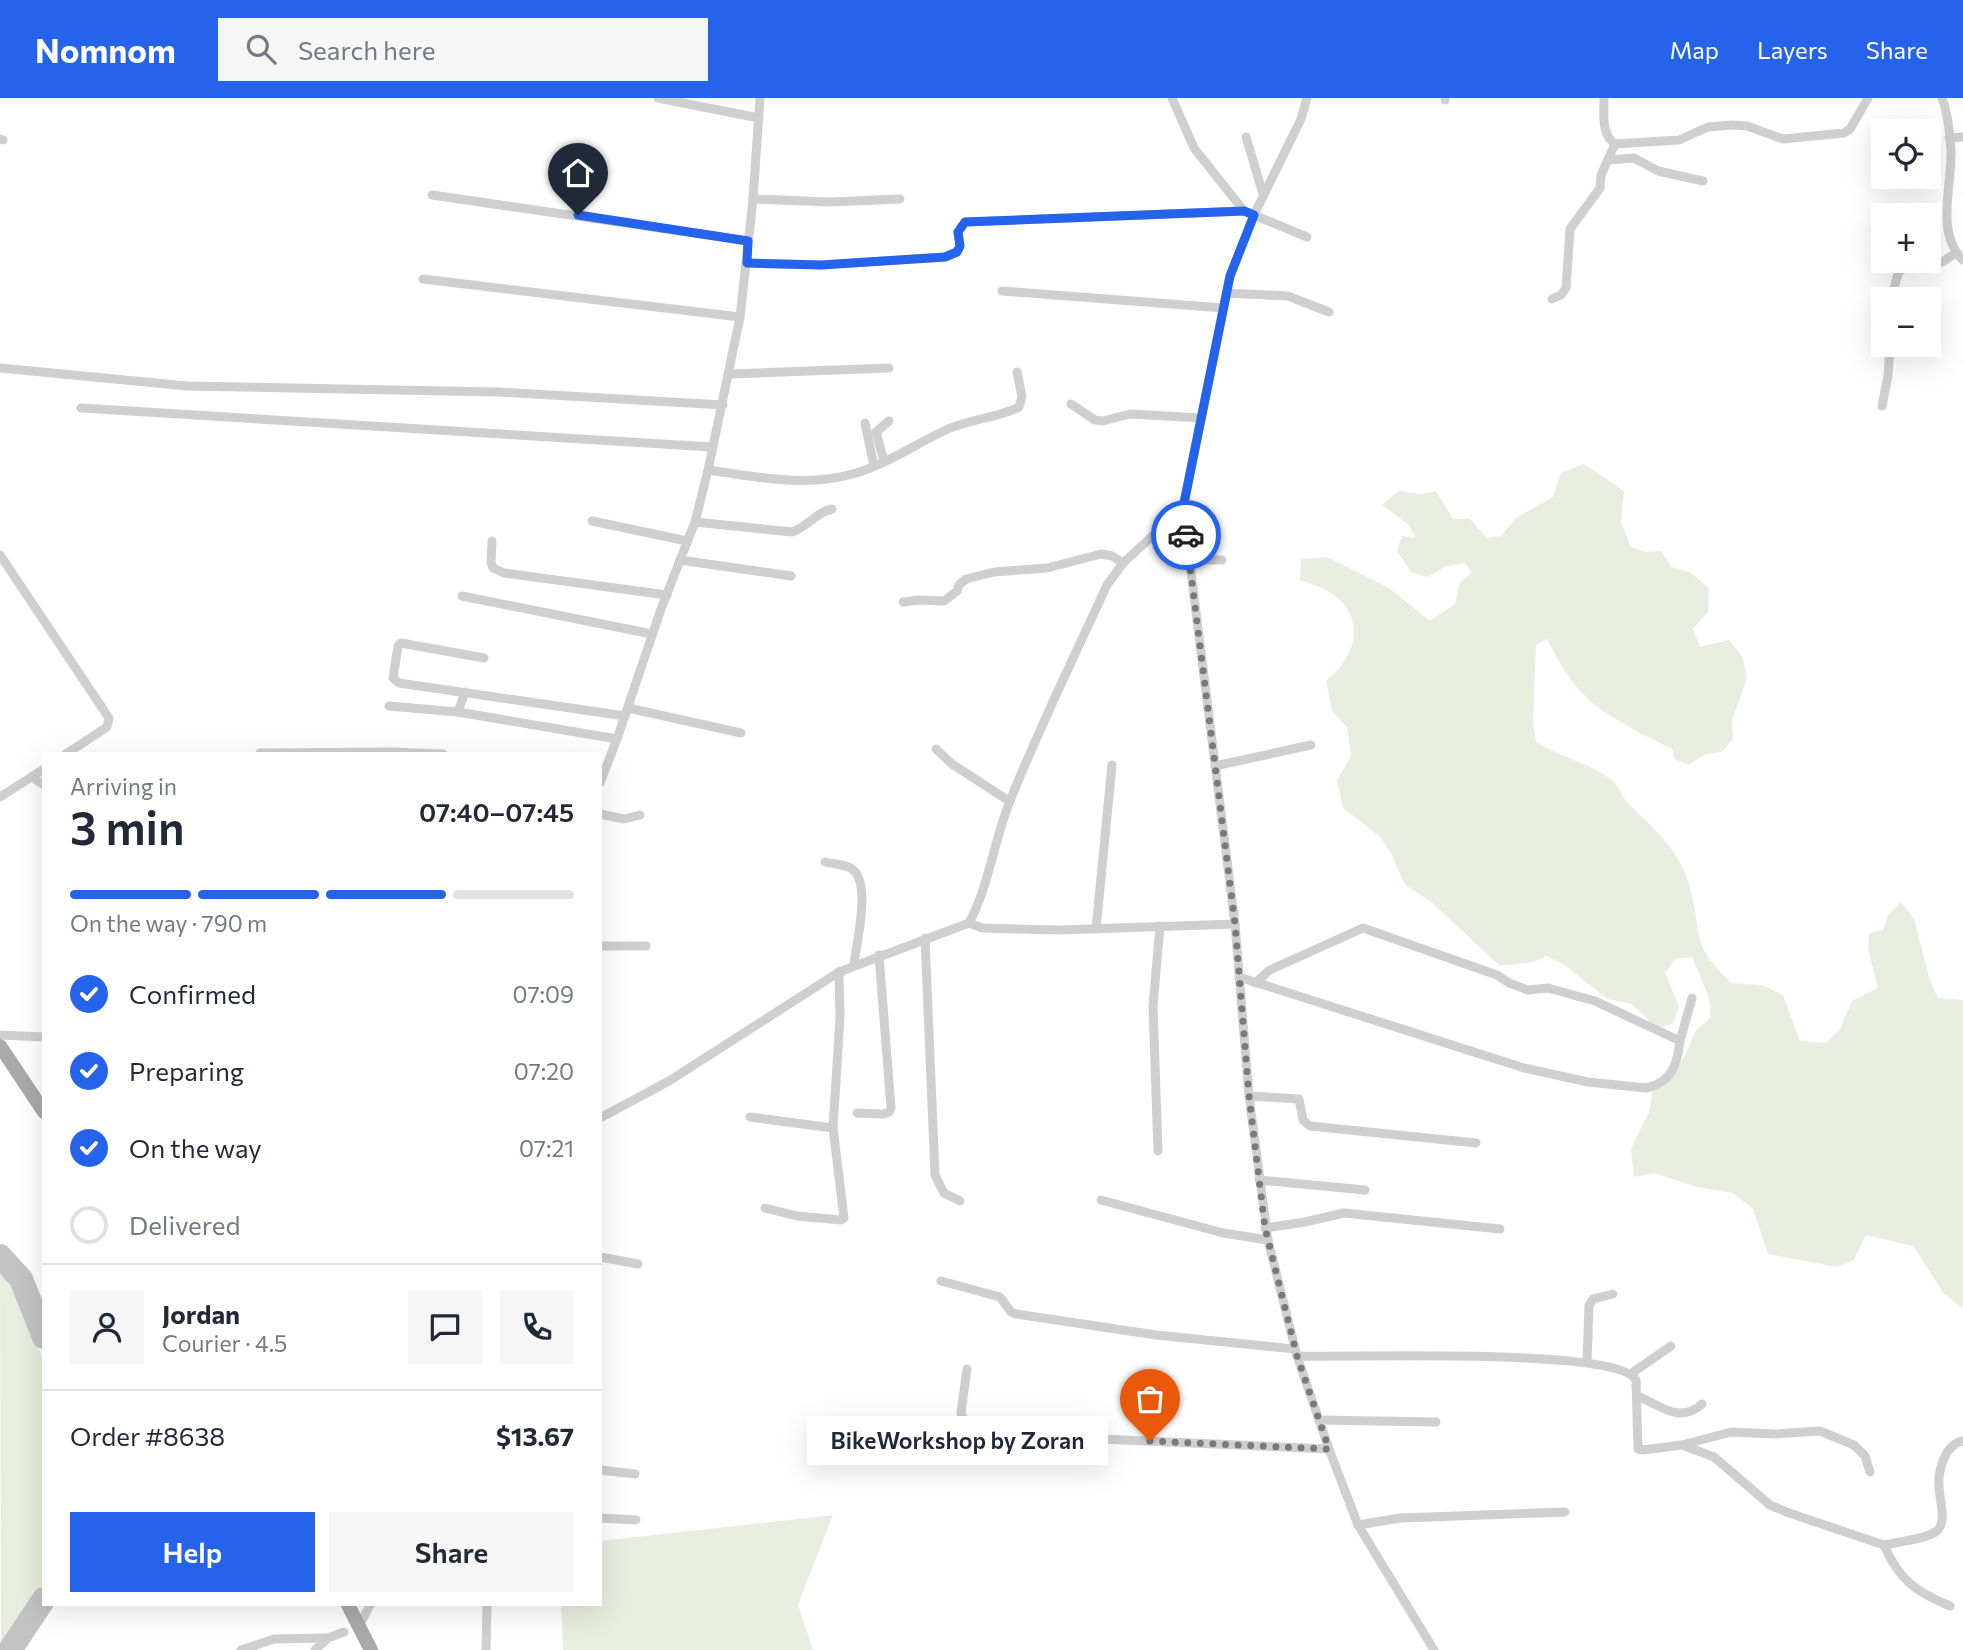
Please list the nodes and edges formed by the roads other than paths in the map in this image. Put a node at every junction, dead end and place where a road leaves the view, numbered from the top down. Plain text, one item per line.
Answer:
1 (658, 98) edge
2 (760, 98) edge
3 (1172, 98) edge
4 (1307, 98) edge
5 (1604, 98) edge
6 (1868, 98) edge
7 (1942, 98) edge
8 (758, 118) junction
9 (1246, 137) dead end
10 (1963, 137) edge
11 (1949, 138) junction
12 (1615, 144) junction
13 (1608, 160) junction
14 (1703, 181) dead end
15 (1264, 194) junction
16 (432, 195) dead end
17 (753, 199) junction
18 (900, 199) dead end
19 (1244, 211) junction
20 (1254, 215) junction
21 (1307, 237) dead end
22 (748, 241) junction
23 (1959, 257) edge
24 (747, 263) junction
25 (423, 279) dead end
26 (1894, 287) edge
27 (1002, 291) dead end
28 (1226, 293) junction
29 (1552, 299) dead end
30 (1223, 308) junction
31 (1329, 312) dead end
32 (740, 317) junction
33 (1889, 357) edge
34 (889, 368) dead end
35 (0, 369) edge
36 (1017, 372) dead end
37 (730, 374) junction
38 (723, 404) junction
39 (1071, 404) dead end
40 (1882, 405) dead end
41 (81, 408) dead end
42 (1201, 418) junction
43 (889, 421) dead end
44 (865, 423) dead end
45 (712, 447) junction
46 (884, 461) junction
47 (874, 466) junction
48 (708, 470) junction
49 (1183, 508) junction
50 (832, 509) dead end
51 (592, 521) dead end
52 (695, 522) junction
53 (492, 541) dead end
54 (687, 541) junction
55 (0, 555) edge
56 (680, 560) junction
57 (1189, 560) junction
58 (1222, 560) dead end
59 (1123, 563) junction
60 (791, 576) dead end
61 (667, 595) junction
62 (462, 596) dead end
63 (903, 602) dead end
64 (652, 635) junction
65 (484, 658) dead end
66 (465, 692) junction
67 (389, 706) dead end
68 (458, 712) junction
69 (626, 712) junction
70 (741, 733) dead end
71 (617, 739) junction
72 (1311, 745) dead end
73 (936, 749) dead end
74 (69, 752) edge
75 (1112, 765) dead end
76 (1215, 766) junction
77 (42, 770) edge
78 (31, 777) junction
79 (602, 777) edge
80 (42, 784) edge
81 (0, 797) edge
82 (1009, 801) junction
83 (602, 814) edge
84 (640, 815) dead end
85 (825, 862) dead end
86 (969, 923) junction
87 (1235, 924) junction
88 (1160, 926) junction
89 (1096, 929) junction
90 (926, 938) junction
91 (602, 946) edge
92 (646, 946) dead end
93 (879, 955) junction
94 (854, 965) junction
95 (839, 972) junction
96 (1239, 977) junction
97 (1255, 983) junction
98 (1692, 998) dead end
99 (0, 1035) edge
100 (42, 1037) edge
101 (1680, 1041) junction
102 (0, 1046) edge
103 (1249, 1096) junction
104 (42, 1109) edge
105 (857, 1113) dead end
106 (602, 1117) edge
107 (750, 1117) dead end
108 (833, 1128) junction
109 (1476, 1143) dead end
110 (1158, 1151) dead end
111 (1259, 1180) junction
112 (1365, 1190) dead end
113 (1101, 1200) dead end
114 (960, 1202) dead end
115 (765, 1208) dead end
116 (1265, 1228) junction
117 (1500, 1229) dead end
118 (1268, 1240) junction
119 (602, 1257) edge
120 (638, 1264) dead end
121 (941, 1281) dead end
122 (1613, 1294) dead end
123 (1671, 1346) dead end
124 (1296, 1353) junction
125 (1587, 1362) junction
126 (967, 1369) dead end
127 (1633, 1374) junction
128 (1637, 1396) junction
129 (1702, 1404) dead end
130 (1319, 1420) junction
131 (1436, 1422) dead end
132 (1963, 1441) edge
133 (1682, 1445) junction
134 (1329, 1449) junction
135 (602, 1470) edge
136 (1870, 1472) dead end
137 (635, 1474) dead end
138 (1565, 1512) dead end
139 (602, 1518) edge
140 (636, 1520) dead end
141 (1358, 1525) junction
142 (1884, 1545) junction
143 (349, 1606) edge
144 (369, 1606) edge
145 (487, 1606) edge
146 (1950, 1606) dead end
147 (359, 1626) junction
148 (344, 1632) dead end
149 (328, 1637) junction
150 (1429, 1640) junction
151 (242, 1650) edge
152 (315, 1650) edge
153 (371, 1650) edge
154 (486, 1650) edge
155 (1421, 1650) edge
156 (1434, 1650) edge

1 - 8 street
2 - 8 street
3 - 19 street
4 - 15 street
5 - 12 street
6 - 12 street
7 - 11 street
8 - 17 street
9 - 15 street
10 - 11 street
11 - 23 street
12 - 13 street
13 - 14 street
13 - 29 street
15 - 20 street
16 - 22 street
17 - 18 street
17 - 22 street
19 - 20 street
19 - 24 street
20 - 21 street
20 - 28 street
22 - 24 street
23 - 26 street
24 - 32 street
25 - 32 street
27 - 30 street
28 - 30 street
28 - 31 street
30 - 42 street
32 - 37 street
33 - 40 street
34 - 37 street
35 - 38 street
36 - 46 street
37 - 38 street
38 - 45 street
39 - 42 street
41 - 45 street
42 - 49 street
43 - 46 street
44 - 47 street
45 - 48 street
46 - 47 street
47 - 48 street
48 - 52 street
49 - 57 street
49 - 59 street
50 - 52 street
51 - 54 street
52 - 54 street
53 - 61 street
54 - 56 street
55 - 74 street
56 - 60 street
56 - 61 street
57 - 58 street
57 - 76 street
59 - 63 street
59 - 82 street
61 - 64 street
62 - 64 street
64 - 69 street
65 - 66 street
66 - 68 street
66 - 69 street
67 - 68 street
68 - 71 street
69 - 70 street
69 - 71 street
71 - 79 street
72 - 76 street
73 - 82 street
75 - 89 street
76 - 87 street
77 - 78 street
78 - 80 street
78 - 81 street
82 - 86 street
83 - 84 street
85 - 94 street
86 - 89 street
86 - 90 street
87 - 88 street
87 - 96 street
88 - 89 street
88 - 110 street
90 - 93 street
90 - 114 street
91 - 92 street
93 - 94 street
93 - 105 street
94 - 95 street
95 - 106 street
95 - 108 street
96 - 97 street
96 - 103 street
97 - 101 street
97 - 101 street
98 - 101 street
99 - 100 street
102 - 104 main road
103 - 109 street
103 - 111 street
107 - 108 street
108 - 115 street
111 - 112 street
111 - 116 street
113 - 118 street
116 - 117 street
116 - 118 street
118 - 124 street
119 - 120 street
121 - 124 street
122 - 125 street
123 - 127 street
124 - 125 street
124 - 130 street
125 - 127 street
126 - 134 street
127 - 128 street
128 - 129 street
128 - 133 street
130 - 131 street
130 - 134 street
132 - 142 street
133 - 136 street
133 - 142 street
134 - 141 street
135 - 137 street
138 - 141 street
139 - 140 street
141 - 150 street
142 - 146 street
143 - 147 main road
144 - 147 street
145 - 154 street
147 - 153 main road
148 - 149 street
149 - 151 street
149 - 152 street
150 - 155 street
150 - 156 street

